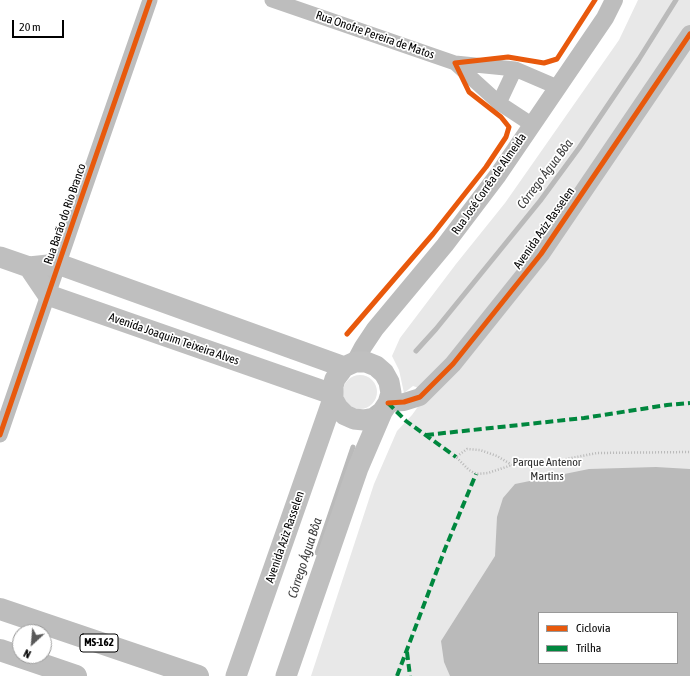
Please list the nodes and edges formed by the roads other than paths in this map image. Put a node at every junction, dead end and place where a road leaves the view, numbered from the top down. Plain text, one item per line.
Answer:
1 (150, 0) edge
2 (272, 0) edge
3 (614, 0) edge
4 (690, 34) edge
5 (455, 63) junction
6 (516, 69) junction
7 (557, 87) junction
8 (499, 103) junction
9 (531, 124) junction
10 (0, 257) edge
11 (58, 264) junction
12 (29, 267) junction
13 (91, 276) junction
14 (48, 295) junction
15 (81, 306) junction
16 (350, 365) junction
17 (333, 396) junction
18 (385, 407) junction
19 (0, 435) edge
20 (0, 609) edge
21 (0, 650) edge
22 (76, 676) edge
23 (198, 676) edge
24 (236, 676) edge
25 (286, 676) edge

1 - 11 street, Rua Barão do Rio Branco
2 - 5 street, Rua Onofre Pereira de Matos
3 - 7 street, Rua José Corrêa de Almeida
4 - 18 street, Avenida Aziz Rasselen
5 - 6 street, Rua Onofre Pereira de Matos
5 - 8 street, Rua Onofre Pereira de Matos
6 - 7 street, Rua Onofre Pereira de Matos
6 - 8 street
7 - 9 street, Rua José Corrêa de Almeida
8 - 9 street, Rua Onofre Pereira de Matos
9 - 16 street, Rua José Corrêa de Almeida
10 - 12 main road
11 - 12 main road
11 - 13 main road
11 - 14 street, Rua Barão do Rio Branco
12 - 14 main road
13 - 15 main road
13 - 16 main road
14 - 15 main road, Avenida Joaquim Teixeira Alves
14 - 19 street, Rua Barão do Rio Branco
15 - 17 main road, Avenida Joaquim Teixeira Alves
16 - 17 main road, Avenida Aziz Rasselen
16 - 18 main road
17 - 18 main road, Avenida Aziz Rasselen
17 - 24 main road, Avenida Aziz Rasselen
18 - 25 main road
20 - 23 main road, MS-162
21 - 22 main road

